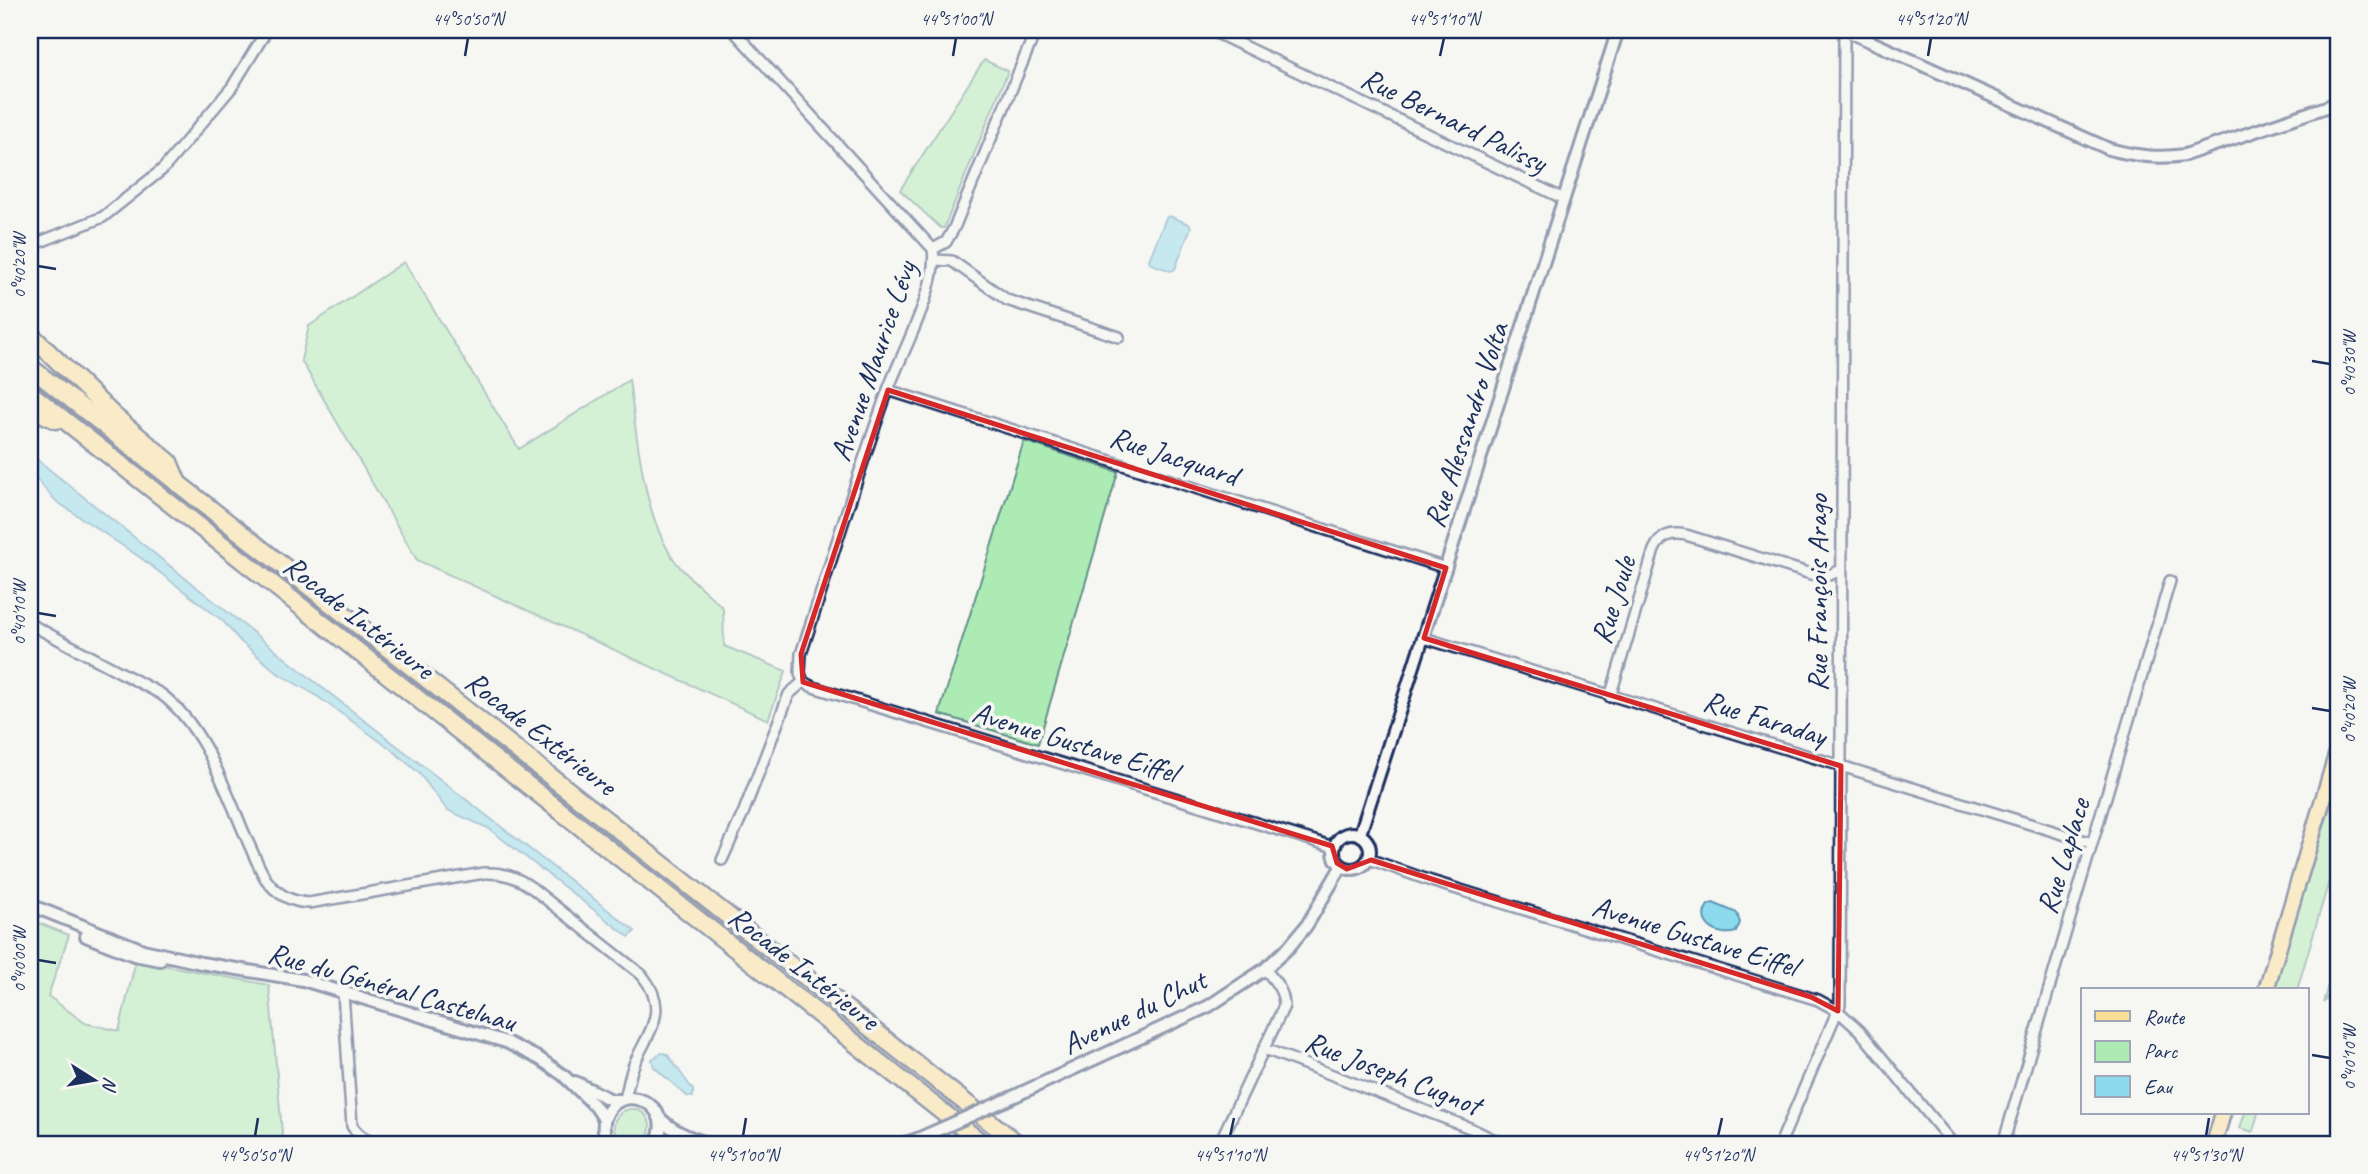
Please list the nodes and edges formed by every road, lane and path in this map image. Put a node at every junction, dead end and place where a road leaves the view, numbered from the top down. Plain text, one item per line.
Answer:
1 (267, 30) edge
2 (733, 30) edge
3 (1036, 30) edge
4 (1210, 30) edge
5 (1618, 30) edge
6 (1844, 30) edge
7 (2337, 104) edge
8 (1564, 200) junction
9 (30, 246) edge
10 (934, 255) junction
11 (30, 334) edge
12 (1119, 337) dead end
13 (30, 367) edge
14 (888, 390) junction
15 (30, 393) edge
16 (30, 408) edge
17 (68, 424) junction
18 (178, 483) junction
19 (1446, 568) junction
20 (1842, 570) junction
21 (2170, 581) dead end
22 (30, 624) edge
23 (1424, 638) junction
24 (803, 682) junction
25 (1610, 697) junction
26 (2338, 749) edge
27 (1841, 766) junction
28 (1360, 834) junction
29 (2092, 843) junction
30 (1334, 847) junction
31 (1369, 859) junction
32 (722, 860) dead end
33 (1341, 867) junction
34 (30, 905) edge
35 (30, 913) edge
36 (201, 963) junction
37 (1265, 969) junction
38 (2267, 988) edge
39 (343, 993) junction
40 (1838, 1011) junction
41 (1265, 1049) junction
42 (563, 1076) junction
43 (631, 1081) junction
44 (623, 1100) junction
45 (643, 1100) junction
46 (2223, 1114) edge
47 (2233, 1114) edge
48 (659, 1116) junction
49 (604, 1119) junction
50 (607, 1143) edge
51 (390, 1144) edge
52 (657, 1144) edge
53 (710, 1144) edge
54 (902, 1144) edge
55 (983, 1144) edge
56 (1017, 1144) edge
57 (1219, 1144) edge
58 (1503, 1144) edge
59 (1780, 1144) edge
60 (1953, 1144) edge
61 (2003, 1144) edge
62 (2214, 1144) edge
63 (2223, 1144) edge

1 - 9 street
2 - 10 street
3 - 10 street, Avenue Maurice Lévy
4 - 8 street, Rue Bernard Palissy
5 - 8 street, Rue Alessandro Volta
6 - 7 street
6 - 20 street, Rue François Arago
8 - 19 street, Rue Alessandro Volta
10 - 12 street
10 - 14 street, Avenue Maurice Lévy
11 - 18 highway
13 - 18 highway, Rocade Extérieure
14 - 19 street, Rue Jacquard
14 - 24 street, Avenue Maurice Lévy
15 - 17 highway, Rocade Intérieure
16 - 17 highway
17 - 55 highway, Rocade Intérieure
18 - 56 highway, Rocade Extérieure
19 - 23 street, Rue Alessandro Volta
20 - 25 street, Rue Joule
20 - 27 street, Rue François Arago
21 - 29 street, Rue Laplace
22 - 43 street
23 - 25 street, Rue Faraday
23 - 28 street, Rue Alessandro Volta
24 - 30 street, Avenue Gustave Eiffel
24 - 32 street
25 - 27 street, Rue Faraday
26 - 38 main road
27 - 29 street, Rue Faraday
27 - 40 street, Rue François Arago
28 - 30 street
28 - 31 street
29 - 61 street, Rue Laplace
30 - 33 street
31 - 33 street
31 - 40 street, Avenue Gustave Eiffel
33 - 37 street, Avenue du Chut
34 - 36 street, Rue du Général Castelnau
35 - 36 street, Rue du Général Castelnau
36 - 39 street, Rue du Général Castelnau
37 - 41 street
37 - 54 street, Avenue du Chut, bridge
39 - 42 street, Rue du Général Castelnau
39 - 51 street
40 - 59 street, Rue François Arago
40 - 60 street, Avenue Gustave Eiffel
41 - 57 street
41 - 58 street, Rue Joseph Cugnot
42 - 44 street, Rue du Général Castelnau
42 - 49 street, Rue du Général Castelnau
43 - 44 street
43 - 45 street
44 - 45 street, Rue du Général Castelnau
44 - 49 street
45 - 48 street
46 - 62 main road
47 - 63 main road
48 - 52 street
48 - 53 street
49 - 50 street
52 - 53 street

